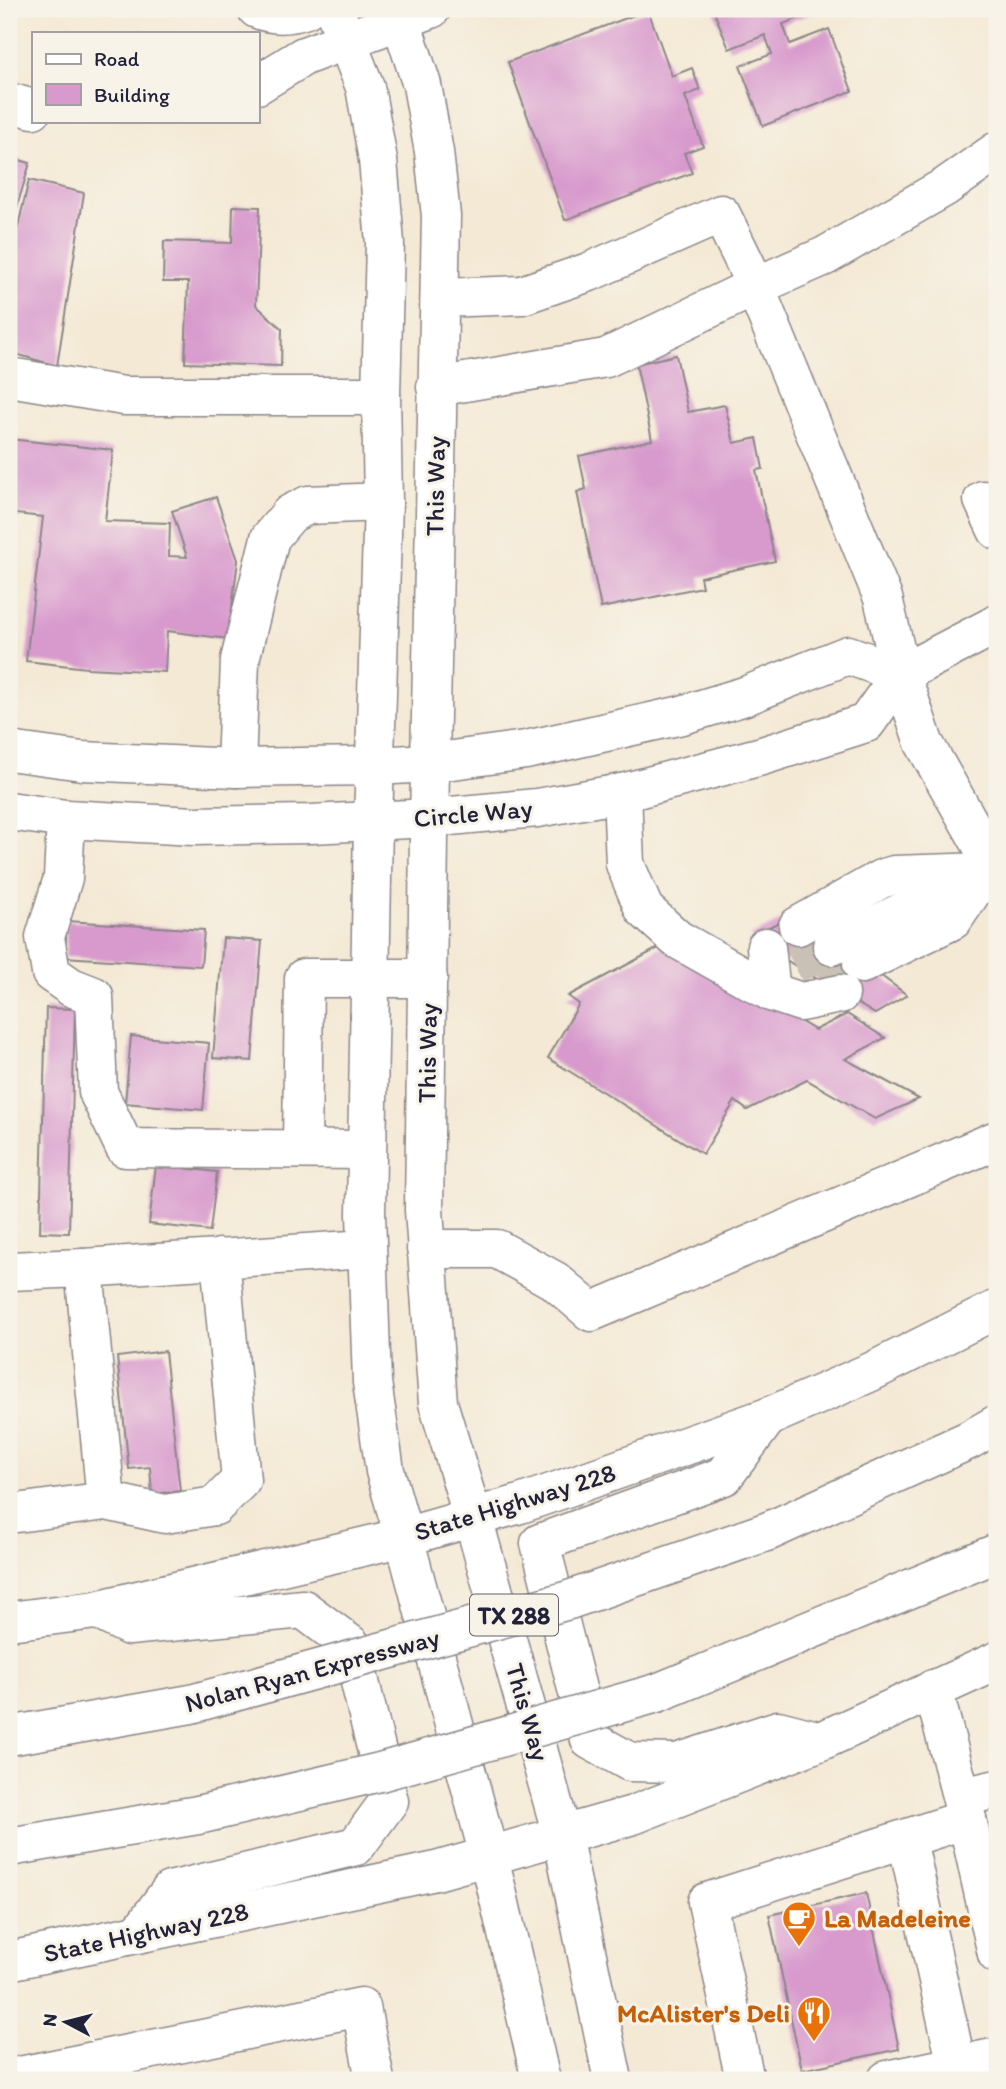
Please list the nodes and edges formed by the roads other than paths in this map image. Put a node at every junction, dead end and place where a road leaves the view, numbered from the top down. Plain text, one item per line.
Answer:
1 (257, 9) edge
2 (306, 9) edge
3 (410, 12) edge
4 (341, 24) edge
5 (259, 84) edge
6 (9, 102) edge
7 (32, 109) edge
8 (997, 151) edge
9 (754, 288) junction
10 (440, 298) junction
11 (9, 377) edge
12 (436, 387) junction
13 (381, 396) junction
14 (383, 502) junction
15 (997, 624) edge
16 (901, 674) junction
17 (9, 751) edge
18 (430, 763) junction
19 (375, 766) junction
20 (236, 768) junction
21 (622, 793) junction
22 (9, 811) edge
23 (429, 818) junction
24 (66, 819) junction
25 (373, 822) junction
26 (992, 871) edge
27 (816, 963) junction
28 (428, 978) junction
29 (370, 979) junction
30 (997, 1140) edge
31 (302, 1149) junction
32 (366, 1150) junction
33 (424, 1210) junction
34 (366, 1231) junction
35 (426, 1249) junction
36 (220, 1258) junction
37 (84, 1268) junction
38 (9, 1271) edge
39 (997, 1309) edge
40 (768, 1417) junction
41 (997, 1424) edge
42 (106, 1501) junction
43 (9, 1514) edge
44 (473, 1518) junction
45 (404, 1537) junction
46 (997, 1553) edge
47 (96, 1610) junction
48 (9, 1620) edge
49 (997, 1661) edge
50 (933, 1689) junction
51 (9, 1736) edge
52 (821, 1741) junction
53 (975, 1802) edge
54 (562, 1835) junction
55 (907, 1840) junction
56 (9, 1847) edge
57 (489, 1856) junction
58 (139, 1933) junction
59 (997, 1954) edge
60 (9, 1961) edge
61 (997, 2057) edge
62 (957, 2066) junction
63 (9, 2078) edge
64 (375, 2080) edge
65 (541, 2080) edge
66 (613, 2080) edge
67 (745, 2080) edge
68 (887, 2080) edge

1 - 2 main road
3 - 4 main road
3 - 10 main road, This Way
4 - 5 main road
4 - 13 main road, This Way
6 - 7 main road
8 - 9 main road
9 - 10 main road
9 - 12 main road
9 - 16 main road
10 - 12 main road, This Way
11 - 13 main road
12 - 18 main road, This Way
13 - 14 main road, This Way
14 - 19 main road, This Way
14 - 20 main road
15 - 16 main road, Circle Way
16 - 18 main road, Circle Way
16 - 21 main road, Circle Way
16 - 26 main road
17 - 20 main road, Circle Way
18 - 19 main road, Circle Way
18 - 23 main road, This Way
19 - 20 main road, Circle Way
19 - 25 main road, This Way
21 - 23 main road, Circle Way
21 - 27 main road
22 - 24 main road, Circle Way
23 - 25 main road, Circle Way
23 - 28 main road, This Way
24 - 25 main road, Circle Way
24 - 31 main road
25 - 29 main road, This Way
26 - 27 main road
26 - 27 main road
28 - 29 main road
28 - 33 main road, This Way
29 - 31 main road
29 - 32 main road, This Way
30 - 35 main road
31 - 32 main road
32 - 34 main road, This Way
33 - 34 main road
33 - 35 main road, This Way
34 - 36 main road
34 - 45 main road, This Way
35 - 44 main road, This Way
36 - 37 main road
36 - 42 main road
37 - 38 main road
37 - 42 main road
39 - 40 main road, State Highway 228
40 - 44 main road, State Highway 228
40 - 52 main road
41 - 51 main road, Nolan Ryan Expressway / TX 288, bridge
42 - 43 main road
44 - 45 main road, State Highway 228
44 - 54 main road, This Way
45 - 47 main road, State Highway 228
45 - 57 main road, This Way
46 - 56 main road, bridge
47 - 48 main road, State Highway 228
47 - 58 main road
49 - 50 main road, State Highway 228
50 - 52 main road, State Highway 228
50 - 53 main road
52 - 54 main road, State Highway 228
53 - 55 main road
53 - 59 main road
54 - 57 main road, State Highway 228
54 - 66 main road, This Way
55 - 62 main road
55 - 67 main road
57 - 58 main road, State Highway 228
57 - 65 main road, This Way
58 - 60 main road, State Highway 228
61 - 62 main road
62 - 68 main road
63 - 64 main road

